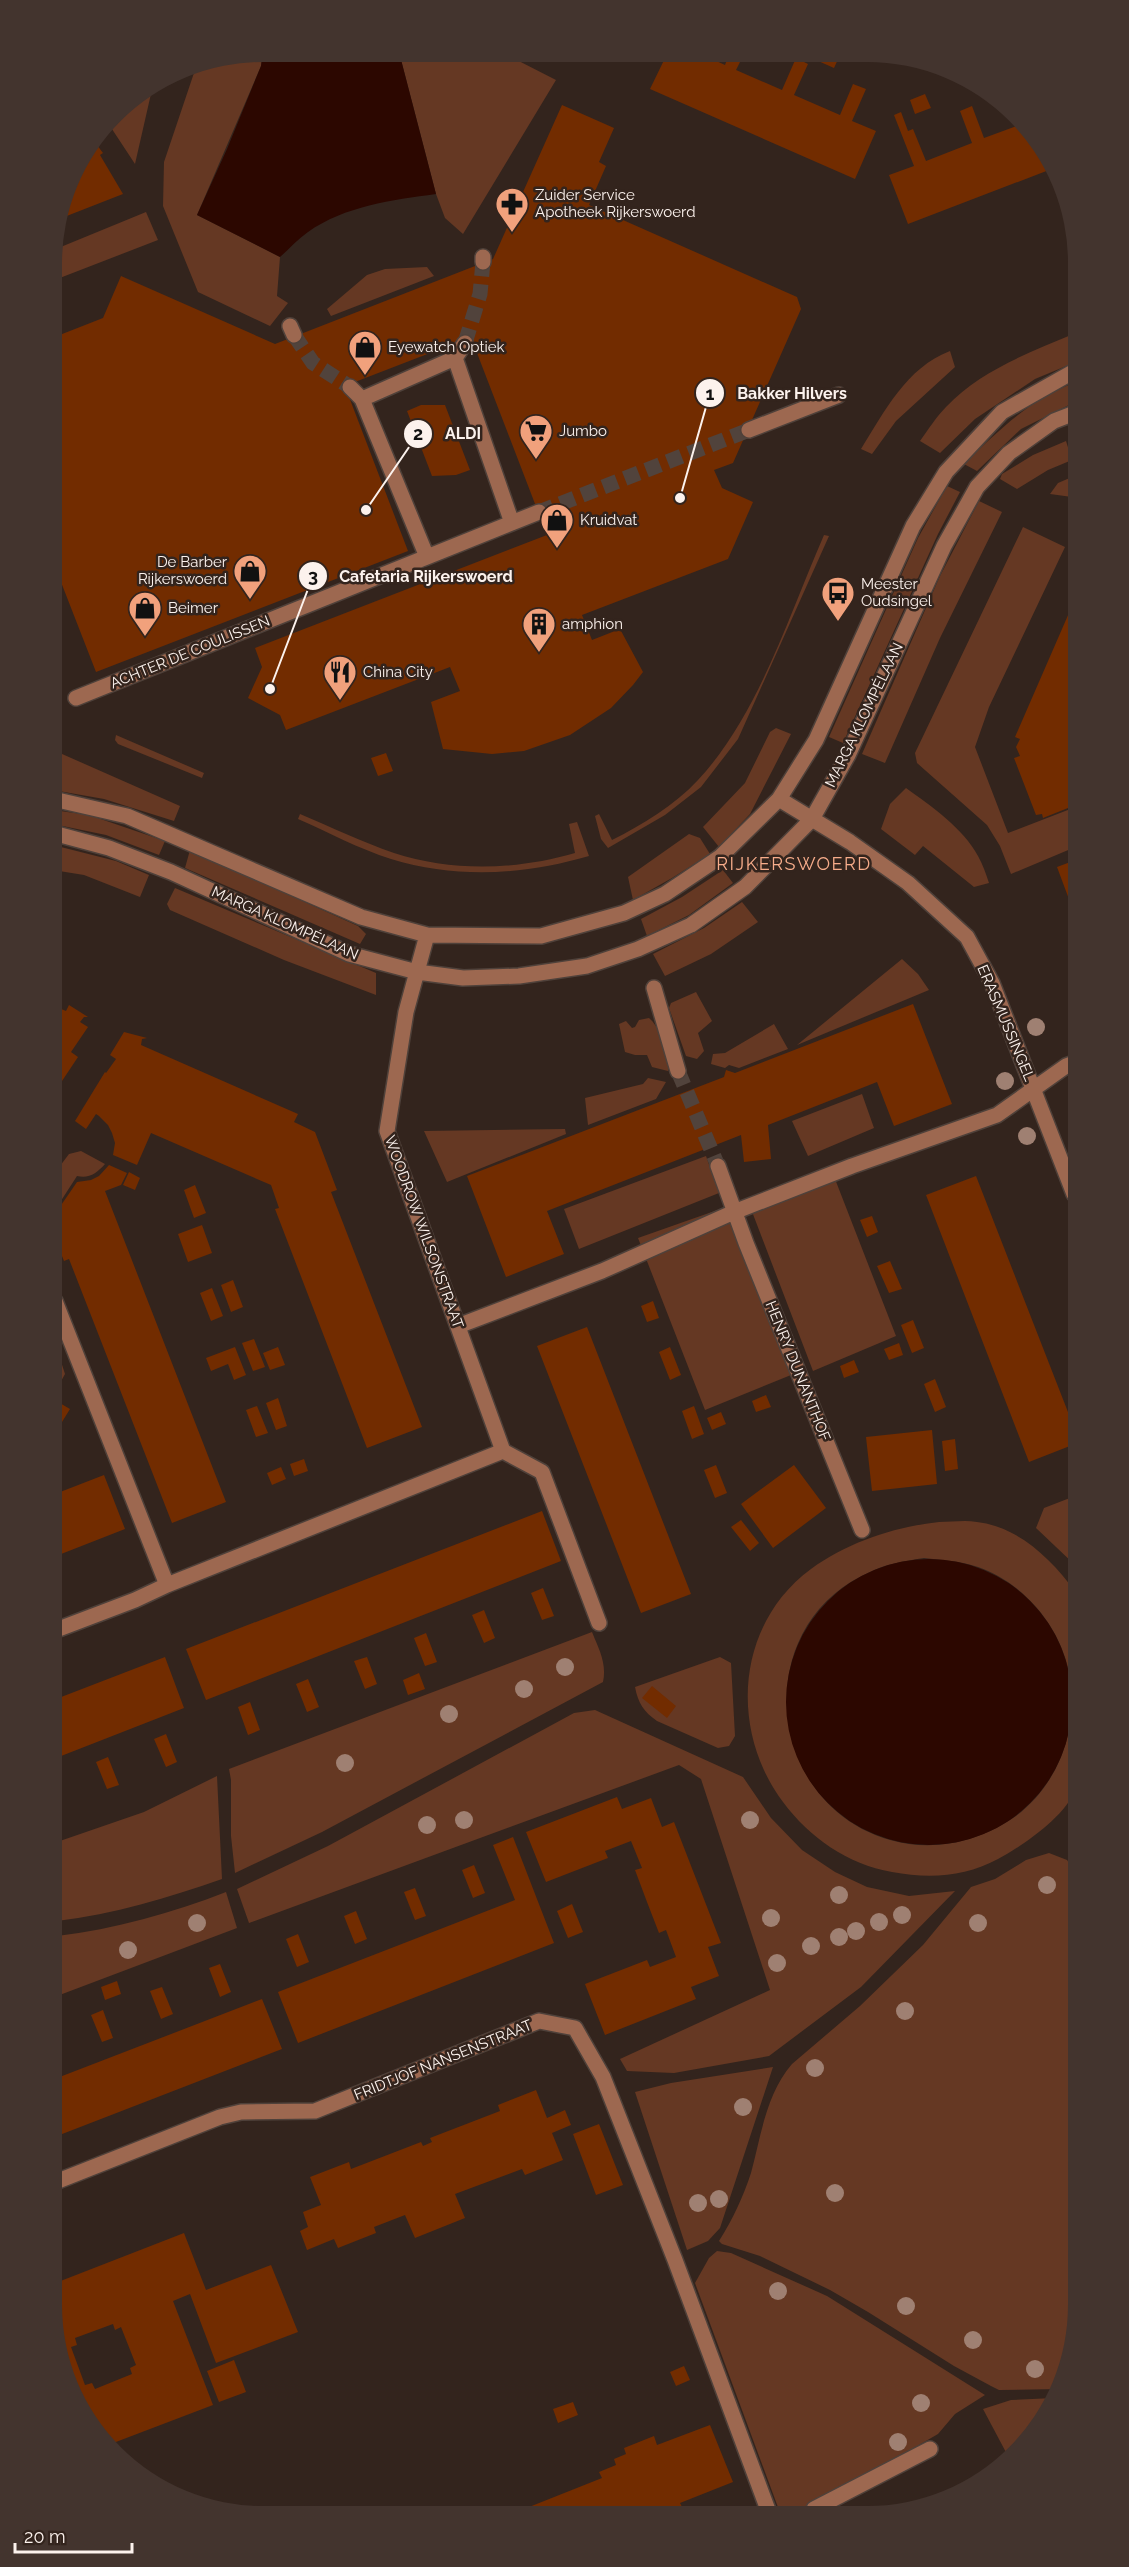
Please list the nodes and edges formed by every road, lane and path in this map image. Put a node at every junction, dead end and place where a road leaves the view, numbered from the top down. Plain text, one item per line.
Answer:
1 (465, 343) tunnel mouth
2 (455, 358) junction
3 (1068, 375) edge
4 (350, 387) tunnel mouth
5 (839, 395) dead end
6 (362, 399) junction
7 (1068, 415) edge
8 (749, 430) tunnel mouth
9 (538, 512) tunnel mouth
10 (512, 523) junction
11 (427, 557) junction
12 (76, 698) dead end
13 (779, 799) junction
14 (62, 801) edge
15 (812, 819) junction
16 (62, 835) edge
17 (427, 935) junction
18 (417, 972) junction
19 (654, 988) dead end
20 (1068, 1067) edge
21 (678, 1071) tunnel mouth
22 (1033, 1089) junction
23 (718, 1166) tunnel mouth
24 (1068, 1177) edge
25 (734, 1212) junction
26 (62, 1319) edge
27 (458, 1326) junction
28 (503, 1451) junction
29 (862, 1530) dead end
30 (167, 1585) junction
31 (599, 1623) dead end
32 (62, 1628) edge
33 (62, 2179) edge
34 (930, 2449) dead end
35 (766, 2505) edge
36 (822, 2505) edge

1 - 2 street
2 - 6 street
2 - 10 street
3 - 13 street
4 - 6 street
5 - 8 street
6 - 11 street
7 - 15 street, MARGA KLOMPÉLAAN
9 - 10 street, ACHTER DE COULISSEN
10 - 11 street, ACHTER DE COULISSEN
11 - 12 street, ACHTER DE COULISSEN
13 - 15 street, ERASMUSSINGEL
13 - 17 street
14 - 17 street
15 - 18 street, MARGA KLOMPÉLAAN
15 - 22 street, ERASMUSSINGEL
16 - 18 street, MARGA KLOMPÉLAAN
17 - 18 street, WOODROW WILSONSTRAAT
18 - 27 street, WOODROW WILSONSTRAAT
19 - 21 street
20 - 22 street
22 - 24 street, ERASMUSSINGEL
22 - 25 street
23 - 25 street, HENRY DUNANTHOF
25 - 27 street
25 - 29 street, HENRY DUNANTHOF
26 - 30 street
27 - 28 street, WOODROW WILSONSTRAAT
28 - 30 street
28 - 31 street
30 - 32 street
33 - 35 street, FRIDTJOF NANSENSTRAAT
34 - 36 street

